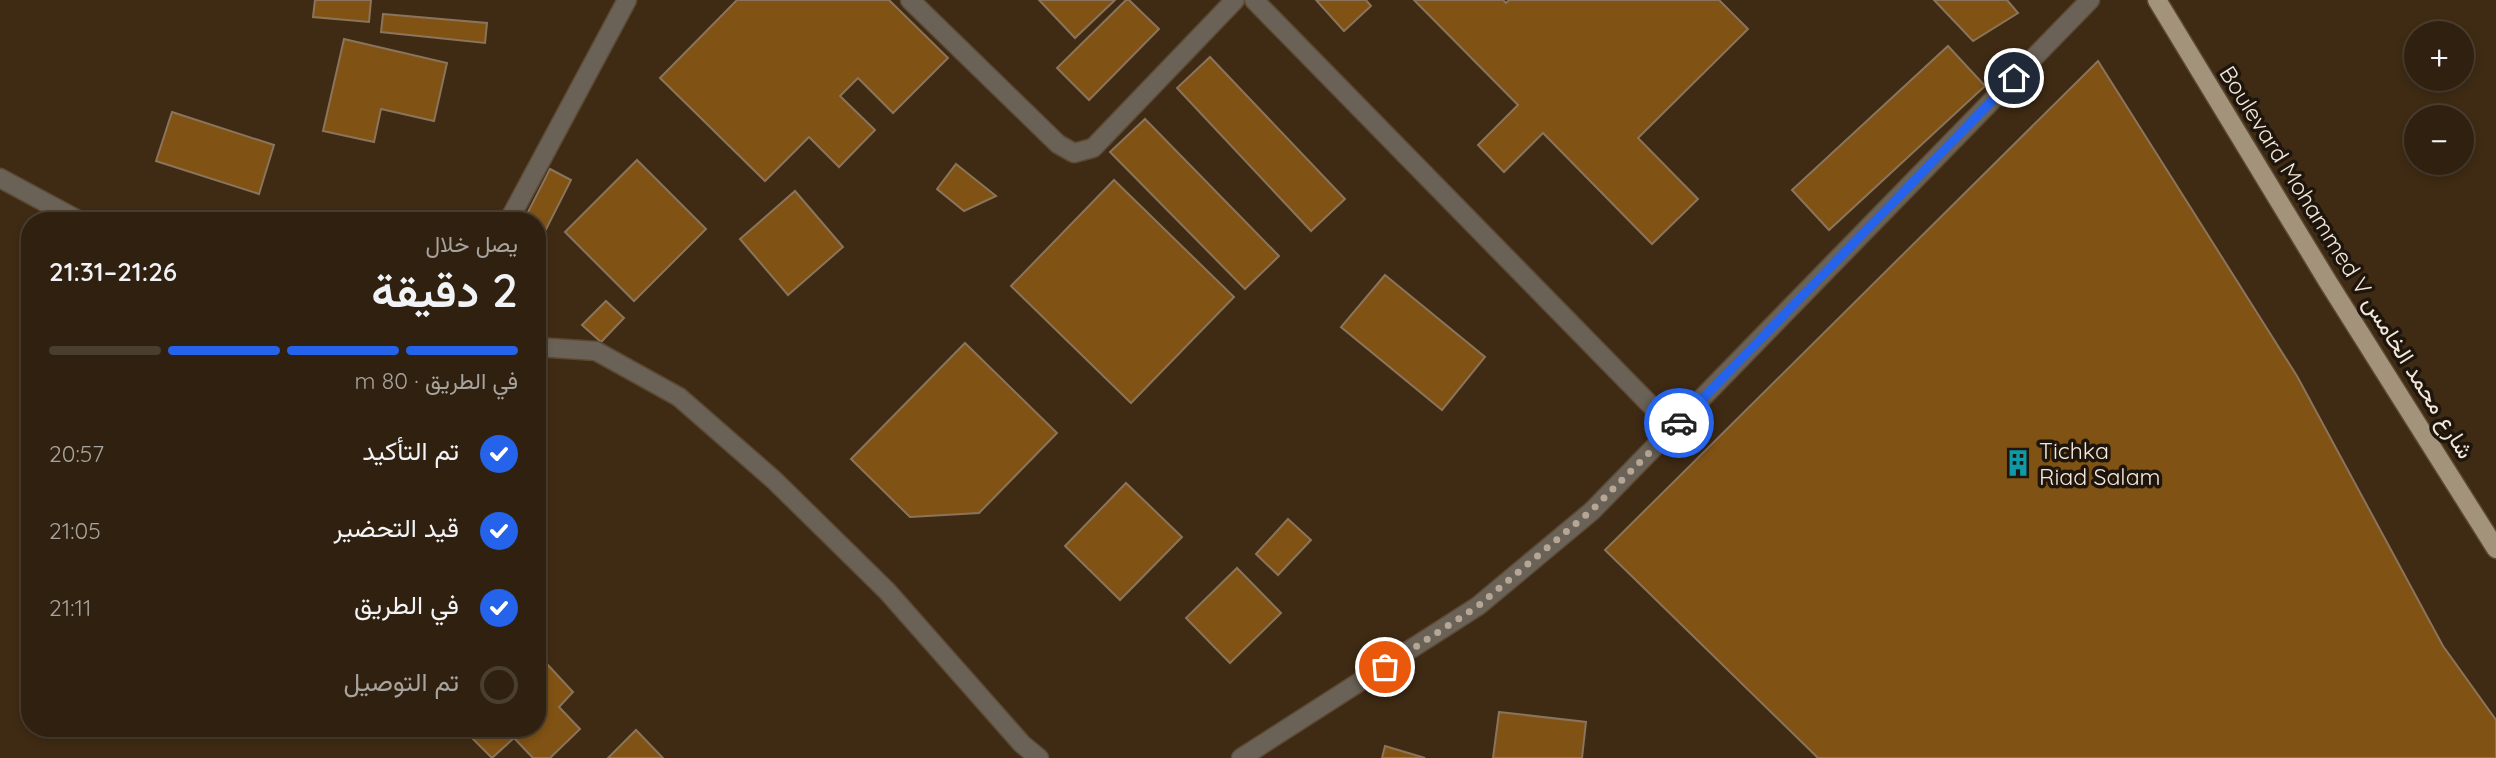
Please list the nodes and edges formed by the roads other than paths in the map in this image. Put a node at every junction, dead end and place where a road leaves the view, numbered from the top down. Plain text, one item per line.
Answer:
1 (627, 0) edge
2 (910, 0) edge
3 (1235, 0) edge
4 (1254, 0) edge
5 (2090, 0) edge
6 (2157, 0) edge
7 (1, 178) edge
8 (63, 212) edge
9 (513, 212) edge
10 (546, 348) edge
11 (1673, 428) junction
12 (2496, 549) edge
13 (1039, 758) edge
14 (1241, 758) edge

1 - 9 street
2 - 3 street
4 - 11 street
5 - 11 street
6 - 12 main road, Boulevard Mohammed V شارع محمد الخامس
7 - 8 street
10 - 13 street
11 - 14 street

